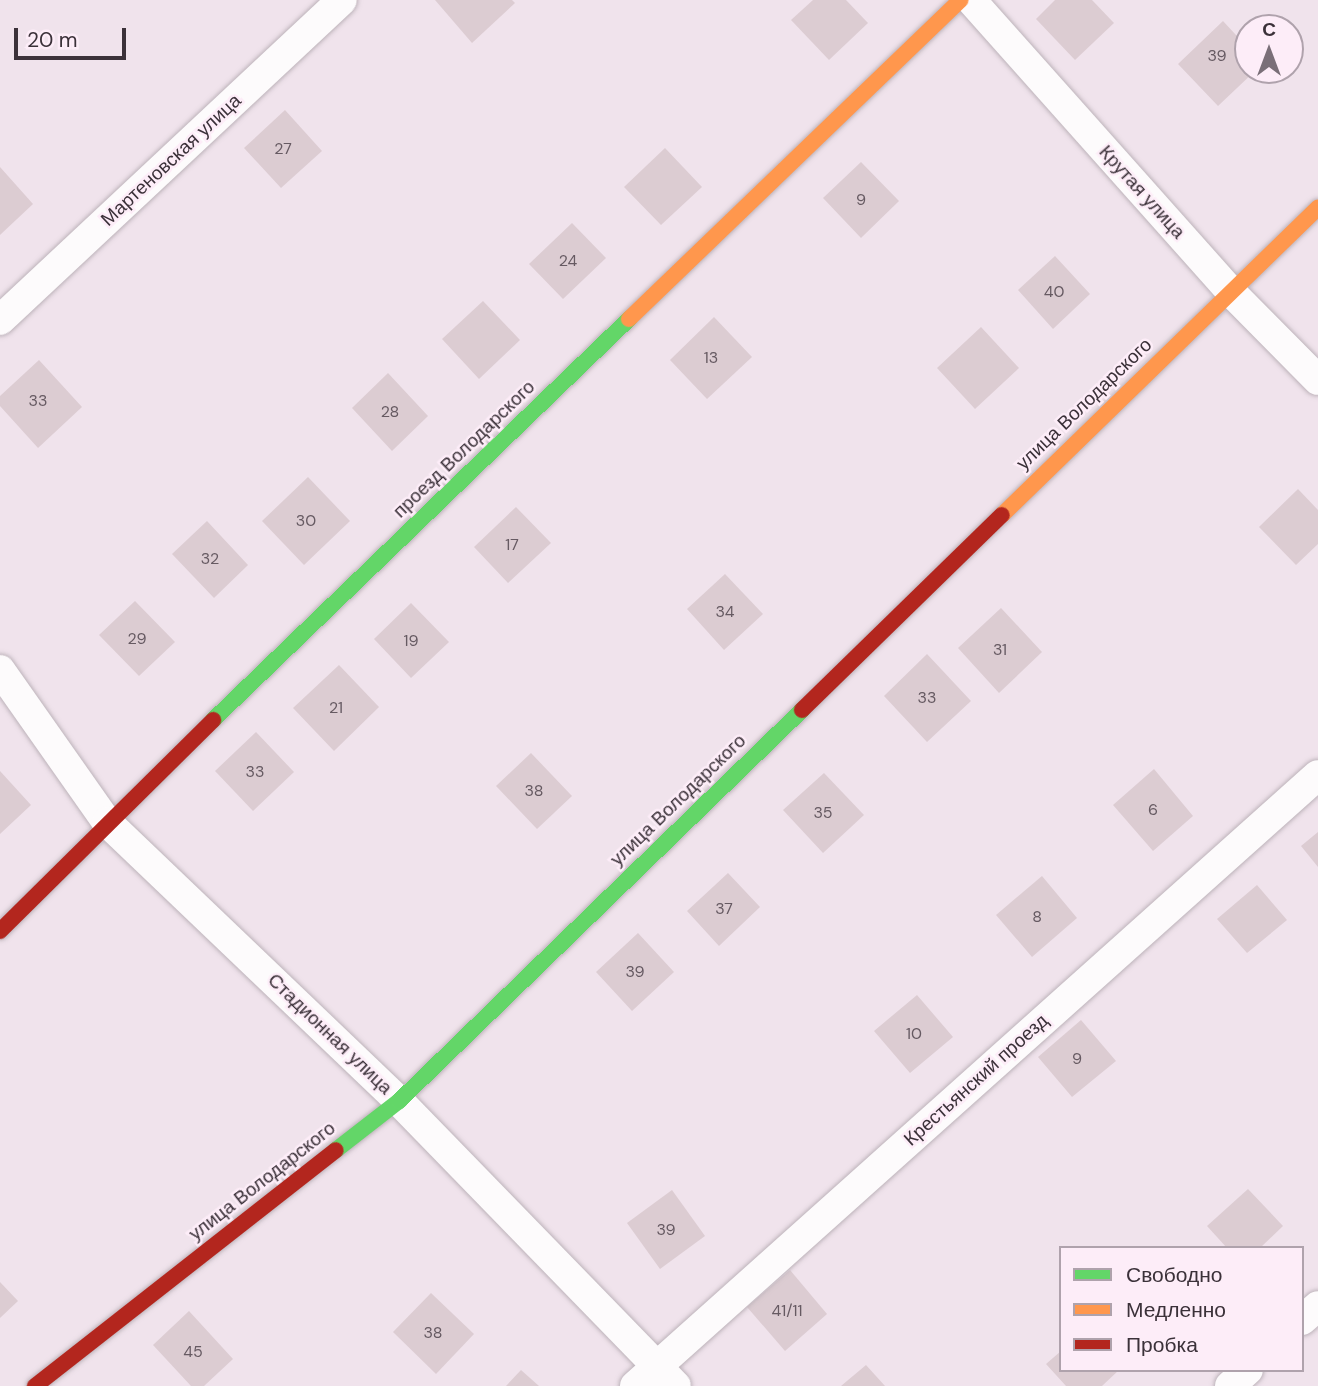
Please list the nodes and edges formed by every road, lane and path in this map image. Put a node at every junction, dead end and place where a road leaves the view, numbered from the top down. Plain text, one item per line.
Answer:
1 (342, 0) edge
2 (960, 0) edge
3 (971, 0) edge
4 (1318, 208) edge
5 (1230, 291) junction
6 (0, 320) edge
7 (1318, 380) edge
8 (0, 670) edge
9 (1318, 775) edge
10 (107, 822) junction
11 (0, 931) edge
12 (399, 1101) junction
13 (1318, 1306) edge
14 (1304, 1318) edge
15 (1246, 1372) edge
16 (666, 1376) edge
17 (35, 1386) edge
18 (635, 1386) edge
19 (1230, 1386) edge

1 - 6 street, Мартеновская улица
2 - 10 street, проезд Володарского
3 - 5 street, Крутая улица
4 - 5 street, улица Володарского
5 - 7 street, Крутая улица
5 - 12 street, улица Володарского
8 - 10 street, Стадионная улица
9 - 16 street, Крестьянский проезд
10 - 11 street, проезд Володарского
10 - 12 street, Стадионная улица
12 - 16 street, Стадионная улица
12 - 17 street, улица Володарского
13 - 14 street
15 - 19 street
16 - 18 street, Крестьянский проезд

